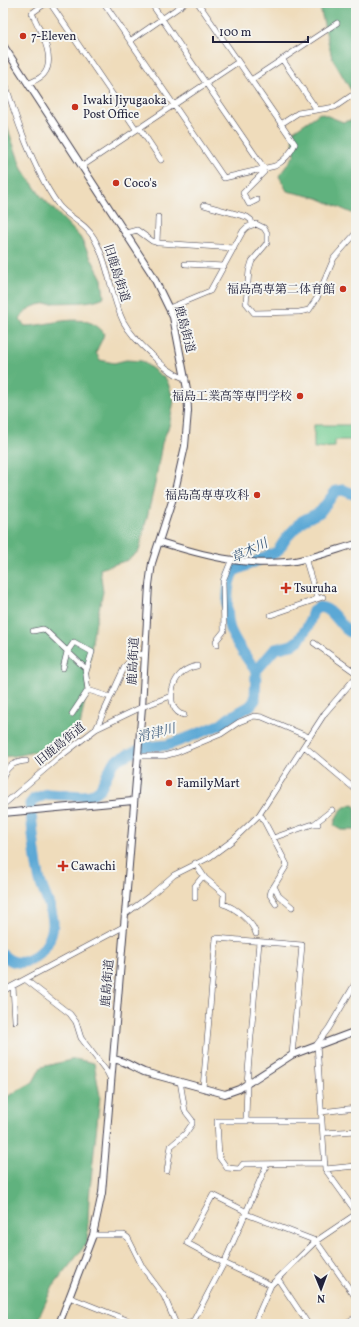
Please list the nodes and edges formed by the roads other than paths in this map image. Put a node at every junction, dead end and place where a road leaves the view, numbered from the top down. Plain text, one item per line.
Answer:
1 (46, 3) edge
2 (50, 3) edge
3 (104, 3) edge
4 (151, 3) edge
5 (185, 3) edge
6 (198, 3) edge
7 (162, 19) junction
8 (336, 23) dead end
9 (130, 41) junction
10 (3, 45) edge
11 (282, 60) junction
12 (238, 62) junction
13 (3, 76) edge
14 (251, 80) junction
15 (206, 83) junction
16 (28, 84) junction
17 (351, 96) dead end
18 (173, 104) junction
19 (317, 110) junction
20 (281, 124) junction
21 (137, 128) junction
22 (161, 160) dead end
23 (81, 167) junction
24 (264, 168) junction
25 (257, 200) dead end
26 (204, 205) dead end
27 (158, 217) dead end
28 (252, 224) junction
29 (126, 233) junction
30 (356, 233) edge
31 (157, 242) junction
32 (234, 248) junction
33 (185, 264) dead end
34 (224, 266) junction
35 (169, 308) junction
36 (186, 379) junction
37 (160, 542) junction
38 (356, 544) edge
39 (305, 558) junction
40 (231, 561) junction
41 (323, 597) dead end
42 (316, 598) junction
43 (271, 615) dead end
44 (33, 631) dead end
45 (314, 643) dead end
46 (217, 645) dead end
47 (67, 652) junction
48 (144, 654) junction
49 (197, 666) dead end
50 (63, 668) dead end
51 (86, 672) junction
52 (356, 672) edge
53 (355, 680) edge
54 (88, 690) junction
55 (171, 696) junction
56 (110, 697) junction
57 (142, 707) junction
58 (72, 714) dead end
59 (184, 715) dead end
60 (96, 729) junction
61 (309, 737) junction
62 (304, 746) junction
63 (137, 755) junction
64 (26, 761) dead end
65 (3, 776) edge
66 (356, 790) edge
67 (5, 801) edge
68 (133, 801) junction
69 (3, 805) edge
70 (332, 810) dead end
71 (3, 813) edge
72 (259, 815) junction
73 (273, 838) junction
74 (195, 863) junction
75 (203, 876) junction
76 (274, 886) junction
77 (194, 898) dead end
78 (276, 904) dead end
79 (292, 907) dead end
80 (124, 915) junction
81 (123, 927) junction
82 (256, 934) dead end
83 (259, 942) junction
84 (26, 980) junction
85 (356, 982) edge
86 (13, 986) junction
87 (3, 991) edge
88 (15, 1021) dead end
89 (356, 1031) edge
90 (317, 1044) junction
91 (292, 1055) junction
92 (113, 1059) junction
93 (111, 1081) junction
94 (180, 1081) junction
95 (247, 1083) junction
96 (203, 1088) junction
97 (356, 1108) edge
98 (321, 1112) junction
99 (246, 1120) junction
100 (322, 1121) junction
101 (356, 1131) edge
102 (324, 1133) junction
103 (266, 1164) junction
104 (325, 1166) junction
105 (356, 1166) edge
106 (167, 1171) dead end
107 (356, 1213) edge
108 (246, 1214) junction
109 (93, 1235) junction
110 (316, 1241) junction
111 (224, 1263) junction
112 (278, 1278) junction
113 (271, 1286) junction
114 (69, 1297) junction
115 (356, 1298) edge
116 (356, 1317) edge
117 (133, 1323) edge
118 (195, 1323) edge
119 (58, 1324) edge
120 (176, 1324) edge
121 (186, 1324) edge
122 (254, 1324) edge
123 (308, 1324) edge
124 (344, 1324) edge

1 - 16 street
2 - 21 street
3 - 9 street
4 - 7 street
5 - 7 street
6 - 12 street
7 - 9 street
7 - 15 street
8 - 11 street
9 - 18 street
10 - 16 street, 鹿島街道
11 - 14 street
11 - 19 street
12 - 14 street
12 - 15 street
13 - 36 street, 旧鹿島街道
14 - 20 street
15 - 18 street
15 - 24 street
16 - 23 street, 鹿島街道
17 - 19 street
18 - 21 street
18 - 24 street
19 - 20 street
20 - 24 street
21 - 22 street
21 - 23 street
23 - 29 street, 鹿島街道
24 - 25 street
26 - 28 street
27 - 31 street
28 - 30 street
28 - 32 street
29 - 31 street
29 - 35 street, 鹿島街道
31 - 32 street
32 - 34 street
33 - 34 street
34 - 35 street
35 - 36 street, 鹿島街道
36 - 37 street, 鹿島街道
37 - 40 street
37 - 48 street, 鹿島街道
38 - 39 street
39 - 40 street
39 - 42 street
40 - 46 street
41 - 42 street
42 - 43 street
44 - 47 street
45 - 52 street
47 - 50 street
47 - 51 street
47 - 51 street
48 - 56 street, 旧鹿島街道
48 - 57 street, 鹿島街道
49 - 55 street
51 - 54 street
53 - 61 street
54 - 56 street
54 - 58 street
55 - 57 street
55 - 59 street
56 - 60 street, 旧鹿島街道
57 - 60 street
57 - 63 street, 鹿島街道
60 - 67 street, 旧鹿島街道
61 - 62 street
61 - 63 street
62 - 66 street
62 - 72 street
63 - 68 street, 鹿島街道
64 - 65 street
67 - 69 street, 旧鹿島街道
68 - 71 street
68 - 80 street, 鹿島街道
70 - 73 street
72 - 73 street
72 - 74 street
73 - 76 street
74 - 75 street
74 - 80 street
75 - 77 street
75 - 82 street
76 - 78 street
76 - 79 street
80 - 81 street, 鹿島街道
81 - 84 street
81 - 92 street, 鹿島街道
83 - 91 street
83 - 95 street
83 - 96 street
84 - 86 street
84 - 93 street
85 - 90 street
86 - 87 street
86 - 88 street
89 - 90 street
90 - 91 street
90 - 98 street
91 - 95 street
92 - 93 street, 鹿島街道
92 - 94 street
93 - 109 street, 鹿島街道
94 - 96 street
94 - 106 street
95 - 96 street
95 - 99 street
97 - 98 street
98 - 100 street
99 - 100 street
99 - 103 street
100 - 102 street
101 - 102 street
102 - 104 street
103 - 104 street
103 - 108 street
104 - 105 street
104 - 107 street
107 - 110 street
108 - 110 street
108 - 111 street
108 - 111 street
109 - 114 street, 鹿島街道
109 - 120 street
110 - 112 street
110 - 115 street
111 - 113 street
111 - 118 street
112 - 113 street
112 - 123 street
113 - 122 street
114 - 117 street
114 - 119 street, 鹿島街道
116 - 124 street
118 - 121 street

